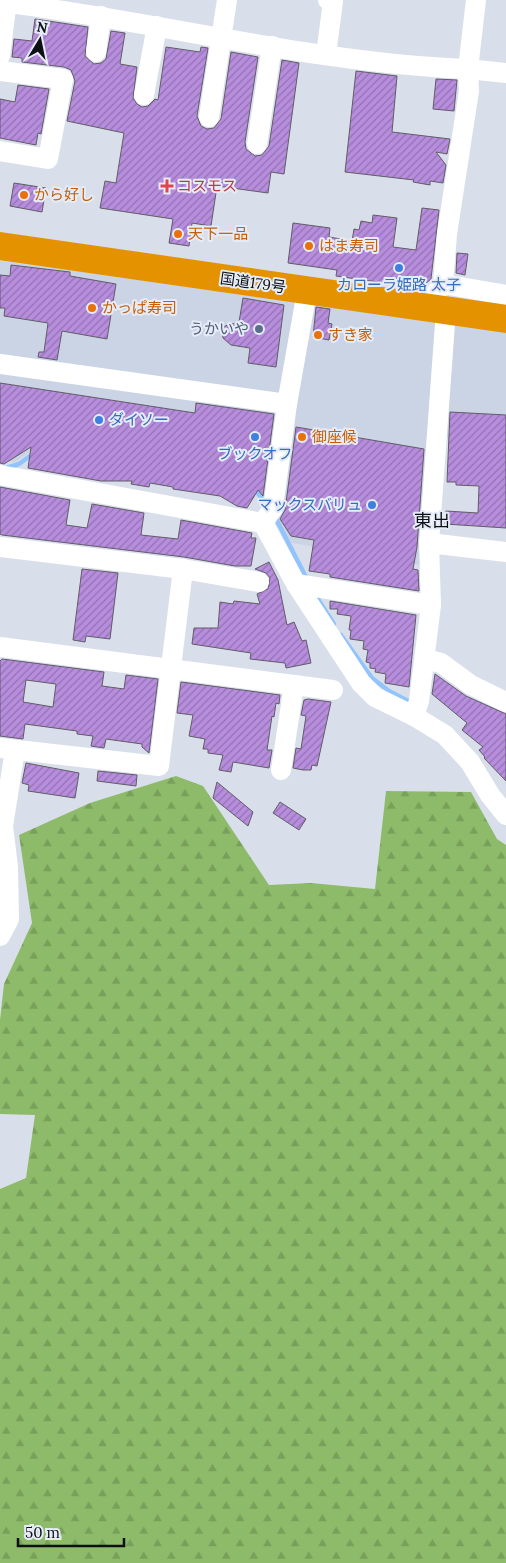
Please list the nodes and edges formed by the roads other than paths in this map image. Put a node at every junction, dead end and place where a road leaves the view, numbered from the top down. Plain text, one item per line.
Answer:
1 (227, 0) edge
2 (328, 0) edge
3 (476, 0) edge
4 (5, 1) edge
5 (101, 16) junction
6 (157, 26) junction
7 (220, 37) junction
8 (272, 46) junction
9 (96, 52) dead end
10 (326, 55) junction
11 (0, 56) edge
12 (468, 69) junction
13 (0, 71) edge
14 (506, 73) edge
15 (144, 95) dead end
16 (209, 117) dead end
17 (258, 144) dead end
18 (0, 151) edge
19 (0, 246) edge
20 (443, 284) junction
21 (308, 291) junction
22 (506, 295) edge
23 (435, 309) junction
24 (506, 319) edge
25 (0, 364) edge
26 (287, 404) junction
27 (0, 475) edge
28 (268, 516) junction
29 (429, 543) junction
30 (0, 547) edge
31 (506, 552) edge
32 (183, 570) junction
33 (259, 582) dead end
34 (296, 584) junction
35 (430, 605) junction
36 (0, 647) edge
37 (425, 659) junction
38 (172, 668) junction
39 (294, 685) junction
40 (333, 690) dead end
41 (506, 702) edge
42 (417, 708) junction
43 (7, 749) edge
44 (281, 770) dead end
45 (506, 815) edge
46 (1, 826) edge
47 (0, 936) edge

1 - 7 street
2 - 10 street
3 - 12 street
4 - 5 street
4 - 11 street
5 - 6 street
5 - 9 street
6 - 7 street
6 - 15 street
7 - 8 street
7 - 16 street
8 - 10 street
8 - 17 street
10 - 12 street
12 - 14 street
12 - 20 street
13 - 18 street
19 - 21 highway, 国道179号
20 - 22 street
20 - 23 street
21 - 23 highway, 国道179号
21 - 26 street
23 - 24 highway, 国道179号
23 - 29 street
25 - 26 street
26 - 28 street
27 - 28 street
28 - 34 street
29 - 31 street
29 - 35 street
30 - 32 street
32 - 33 street
32 - 38 street
34 - 35 street
34 - 42 street
35 - 37 street
36 - 38 street
37 - 41 street
37 - 42 street
38 - 39 street
38 - 43 street
39 - 40 street
39 - 44 street
42 - 45 street
43 - 46 street
46 - 47 street

